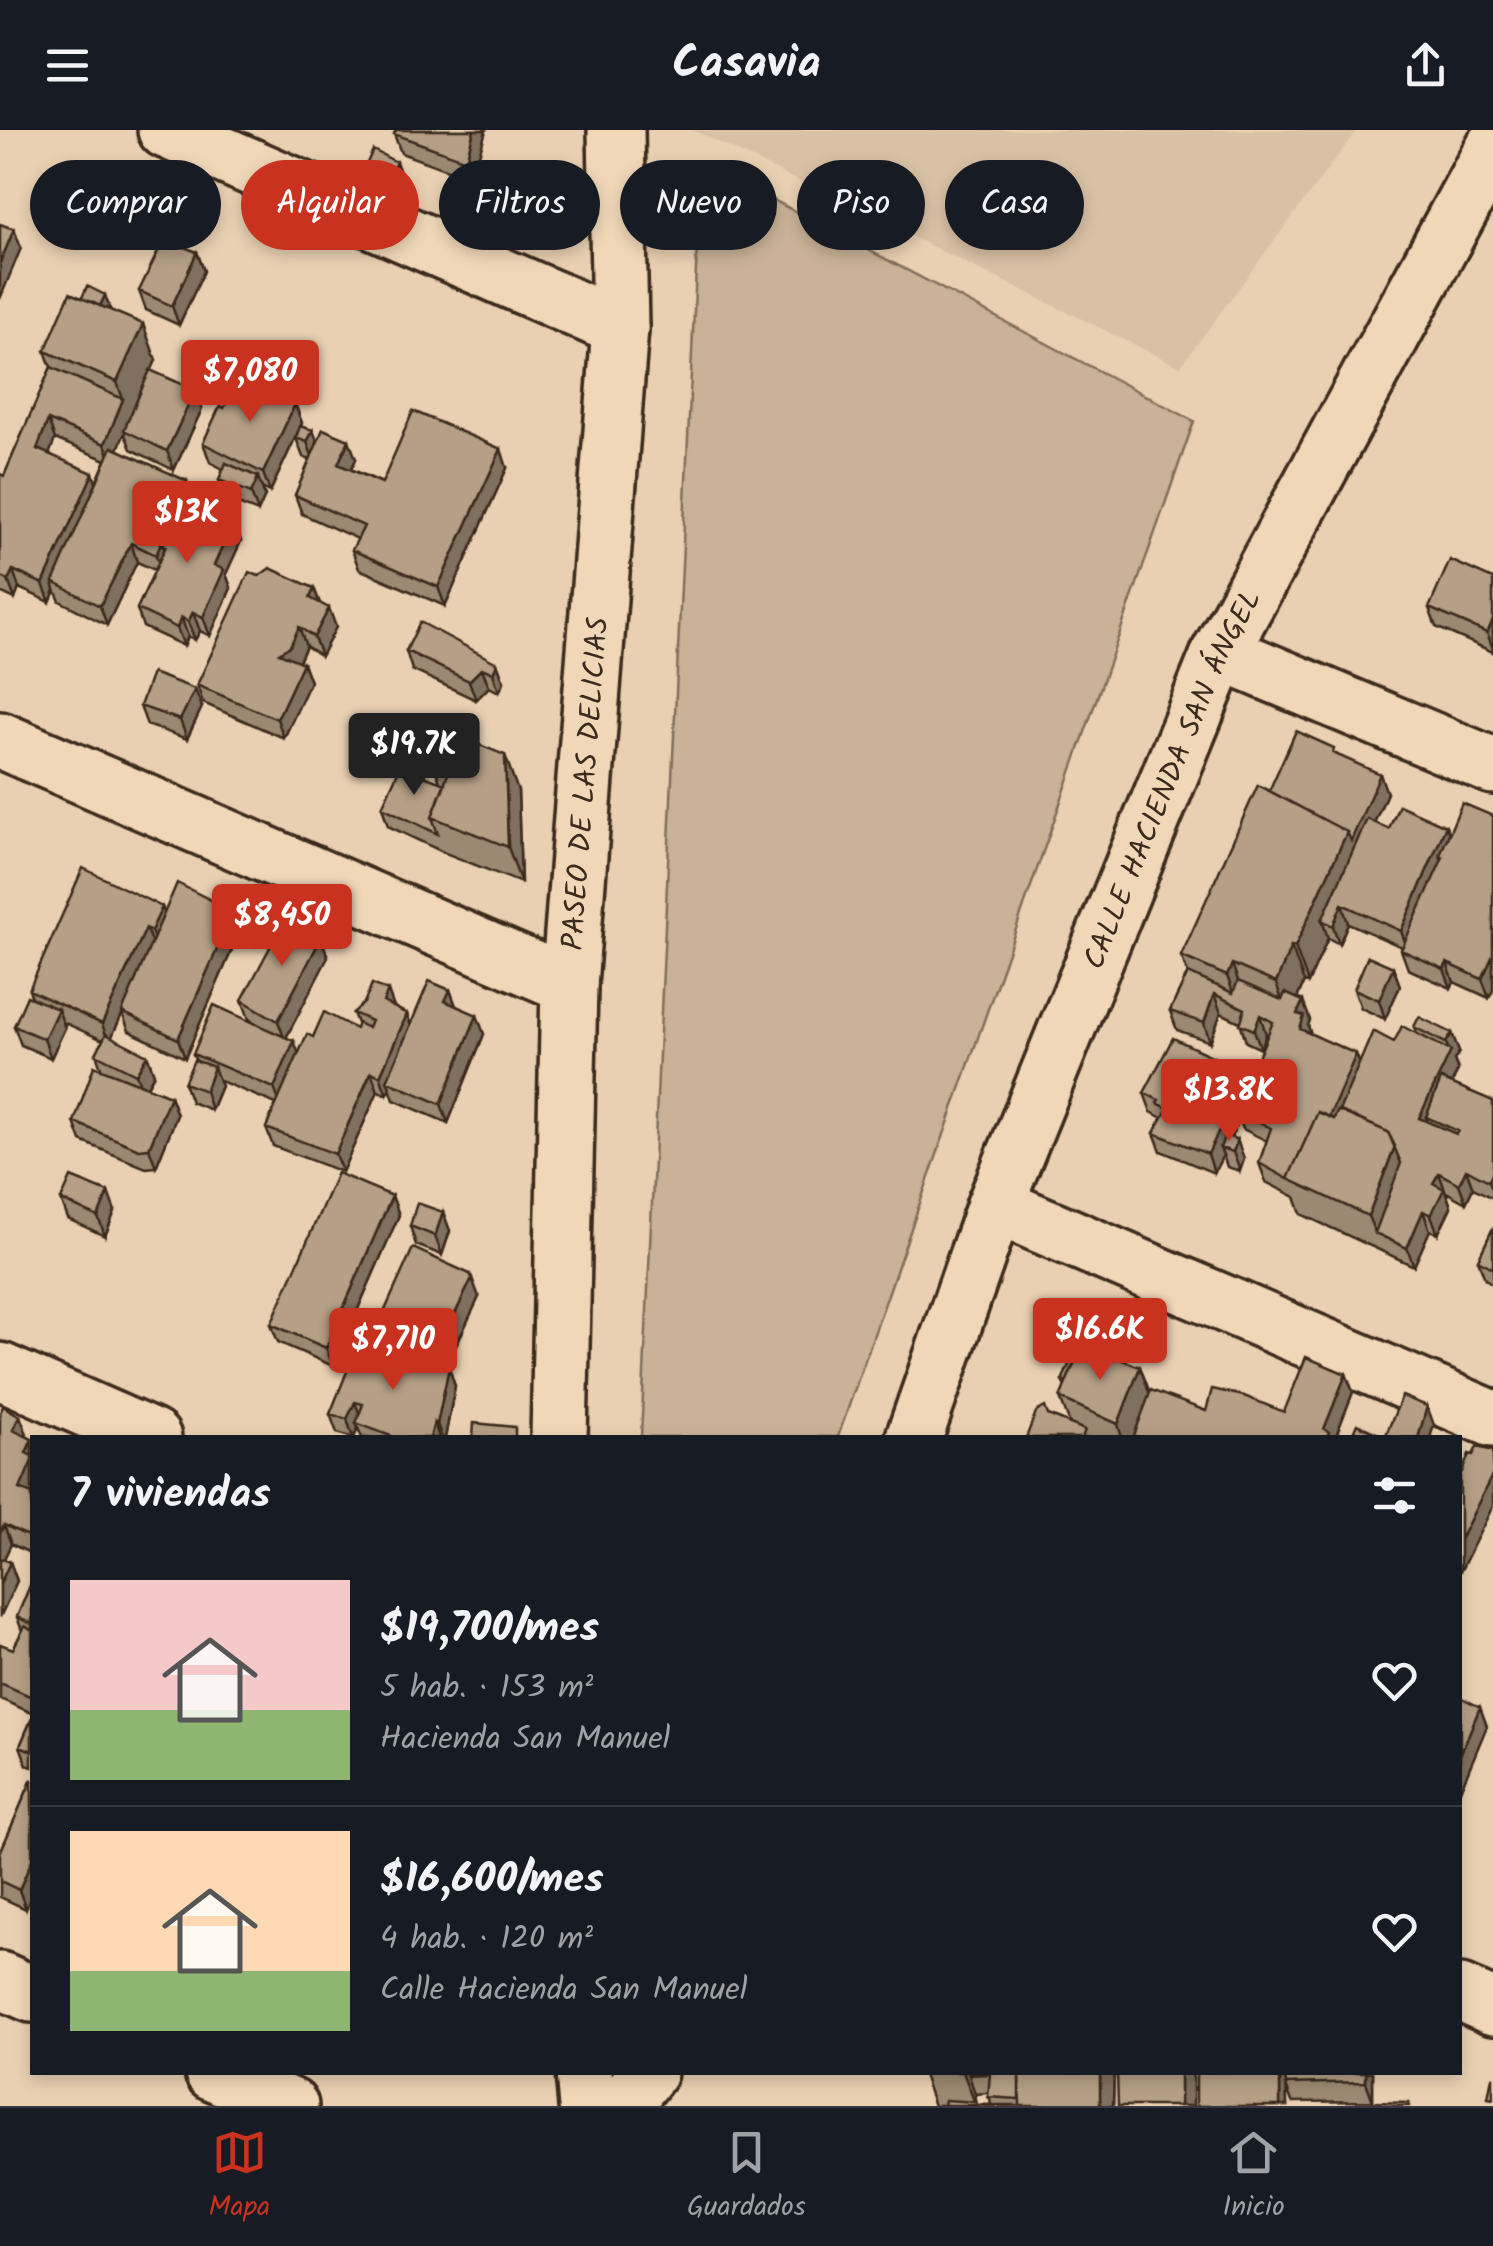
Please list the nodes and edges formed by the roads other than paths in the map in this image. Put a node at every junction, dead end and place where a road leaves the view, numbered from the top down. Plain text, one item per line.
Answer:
1 (166, 130) edge
2 (616, 130) edge
3 (1493, 149) edge
4 (620, 328) junction
5 (1220, 652) junction
6 (0, 740) edge
7 (1493, 766) edge
8 (569, 985) junction
9 (995, 1205) junction
10 (0, 1370) edge
11 (1493, 1419) edge
12 (146, 1435) edge
13 (559, 1435) edge
14 (915, 1435) edge
15 (0, 1980) edge
16 (30, 1993) edge
17 (1462, 1993) edge
18 (1493, 2007) edge
19 (220, 2075) edge
20 (584, 2075) edge
21 (647, 2075) edge
22 (290, 2106) edge
23 (586, 2106) edge
24 (622, 2106) edge

1 - 4 street
2 - 4 street, PASEO DE LAS DELICIAS
3 - 5 street, CALLE HACIENDA SAN ÁNGEL
4 - 8 street, PASEO DE LAS DELICIAS
5 - 7 street
5 - 9 street, CALLE HACIENDA SAN ÁNGEL
6 - 8 street
8 - 13 street, PASEO DE LAS DELICIAS
9 - 11 street
9 - 14 street, CALLE HACIENDA SAN ÁNGEL
10 - 12 street
15 - 16 street
17 - 18 street
19 - 22 street
20 - 23 street
21 - 24 street

